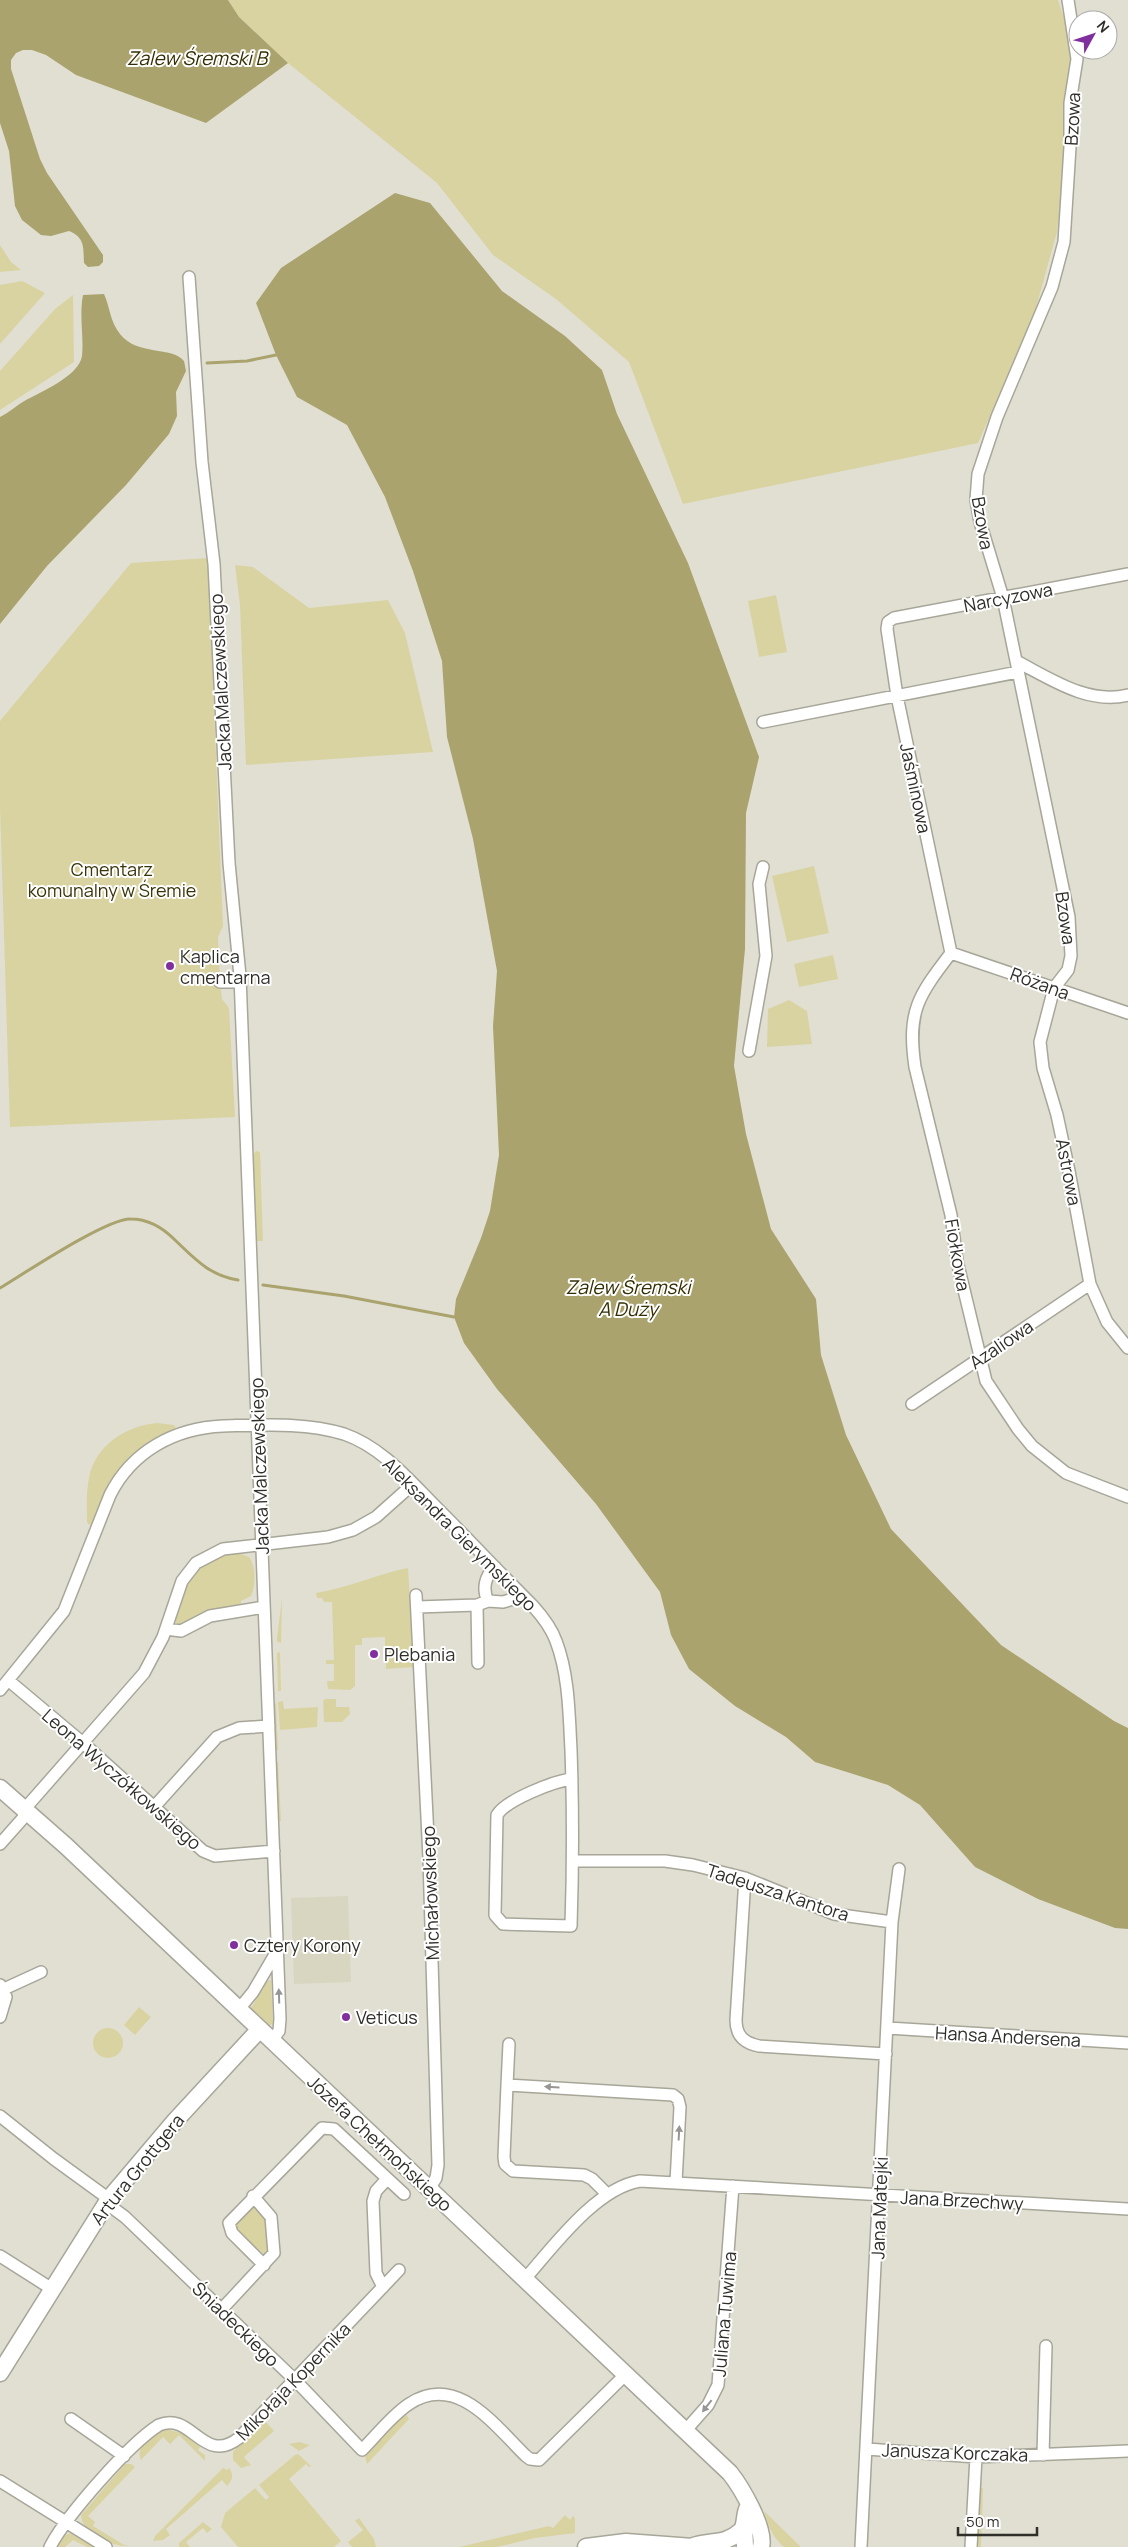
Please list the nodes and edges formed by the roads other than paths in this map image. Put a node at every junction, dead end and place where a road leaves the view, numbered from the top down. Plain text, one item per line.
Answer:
1 (1068, 0) edge
2 (189, 277) dead end
3 (1128, 574) edge
4 (1003, 598) junction
5 (888, 622) joint
6 (1017, 666) junction
7 (897, 696) junction
8 (1128, 696) edge
9 (763, 722) dead end
10 (763, 867) dead end
11 (951, 953) junction
12 (220, 982) dead end
13 (240, 982) junction
14 (1054, 988) junction
15 (1128, 1013) edge
16 (748, 1051) dead end
17 (1090, 1284) junction
18 (1128, 1348) edge
19 (980, 1357) junction
20 (912, 1404) dead end
21 (257, 1426) junction
22 (413, 1484) junction
23 (1128, 1498) edge
24 (261, 1545) junction
25 (495, 1567) junction
26 (520, 1593) junction
27 (416, 1595) dead end
28 (482, 1603) junction
29 (264, 1607) junction
30 (417, 1607) junction
31 (166, 1629) junction
32 (478, 1663) dead end
33 (8, 1680) junction
34 (0, 1690) edge
35 (269, 1726) junction
36 (83, 1743) junction
37 (572, 1779) junction
38 (0, 1788) edge
39 (154, 1807) junction
40 (26, 1810) junction
41 (0, 1844) edge
42 (274, 1851) junction
43 (573, 1861) junction
44 (900, 1869) dead end
45 (745, 1878) junction
46 (892, 1922) junction
47 (278, 1950) junction
48 (41, 1972) dead end
49 (2, 1987) edge
50 (239, 2009) junction
51 (0, 2017) edge
52 (888, 2028) junction
53 (260, 2029) junction
54 (272, 2040) junction
55 (1128, 2043) edge
56 (509, 2044) dead end
57 (886, 2054) junction
58 (507, 2085) junction
59 (0, 2116) edge
60 (387, 2179) junction
61 (676, 2182) junction
62 (733, 2186) junction
63 (429, 2189) junction
64 (404, 2194) dead end
65 (607, 2194) junction
66 (879, 2195) junction
67 (253, 2196) junction
68 (108, 2201) junction
69 (1128, 2209) edge
70 (0, 2256) edge
71 (264, 2265) junction
72 (399, 2270) dead end
73 (524, 2280) junction
74 (383, 2287) junction
75 (52, 2288) junction
76 (221, 2310) junction
77 (1046, 2346) dead end
78 (0, 2372) edge
79 (625, 2375) junction
80 (295, 2380) junction
81 (71, 2419) dead end
82 (685, 2431) junction
83 (867, 2449) junction
84 (1128, 2451) edge
85 (1043, 2455) junction
86 (124, 2456) junction
87 (976, 2457) junction
88 (0, 2481) edge
89 (748, 2507) junction
90 (66, 2522) junction
91 (744, 2526) junction
92 (764, 2544) edge
93 (50, 2547) edge
94 (106, 2547) edge
95 (586, 2547) edge
96 (591, 2547) edge
97 (692, 2547) edge
98 (745, 2547) edge
99 (861, 2547) edge
100 (971, 2547) edge

1 - 4 street, Bzowa
2 - 13 street, Jacka Malczewskiego
3 - 4 street, Narcyzowa
4 - 5 street, Narcyzowa
4 - 6 street, Bzowa
5 - 7 street, Jaśminowa
6 - 7 street
6 - 8 street
6 - 14 street, Bzowa
7 - 9 street
7 - 11 street, Jaśminowa
10 - 16 street
11 - 14 street, Różana
11 - 19 street, Fiołkowa
12 - 13 street
13 - 21 street, Jacka Malczewskiego
14 - 15 street, Różana
14 - 17 street, Astrowa
17 - 18 street, Astrowa
17 - 19 street, Azaliowa
19 - 20 street, Azaliowa
19 - 23 street, Fiołkowa
21 - 22 street, Aleksandra Gierymskiego
21 - 24 street, Jacka Malczewskiego
21 - 33 street, Aleksandra Gierymskiego
22 - 24 street
22 - 25 street, Aleksandra Gierymskiego
24 - 29 street, Jacka Malczewskiego
24 - 31 street
25 - 26 street, Aleksandra Gierymskiego
25 - 28 street
26 - 28 street
26 - 37 street, Aleksandra Gierymskiego
27 - 30 street, Michałowskiego
28 - 30 street
28 - 32 street
29 - 31 street
29 - 35 street, Jacka Malczewskiego
30 - 63 street, Michałowskiego
31 - 36 street
33 - 34 street, Aleksandra Gierymskiego
33 - 36 street, Leona Wyczółkowskiego
35 - 39 street
35 - 42 street, Jacka Malczewskiego
36 - 39 street, Leona Wyczółkowskiego
36 - 40 street
37 - 43 street, Aleksandra Gierymskiego
37 - 43 street, Aleksandra Gierymskiego
38 - 40 street, Józefa Chełmońskiego
39 - 42 street, Leona Wyczółkowskiego
40 - 41 street
40 - 50 street, Józefa Chełmońskiego
42 - 47 street, Jacka Malczewskiego
43 - 45 street, Tadeusza Kantora
44 - 46 street, Jana Matejki
45 - 46 street, Tadeusza Kantora
45 - 57 street
46 - 52 street, Jana Matejki
47 - 50 street
54 -> 47 street, Jacka Malczewskiego
48 - 49 street
49 - 51 street
50 - 53 street, Józefa Chełmońskiego
52 - 55 street, Hansa Andersena
52 - 57 street, Jana Matejki
53 - 54 street, Józefa Chełmońskiego
53 - 68 street, Artura Grottgera
54 - 63 street, Józefa Chełmońskiego
56 - 58 street
57 - 66 street, Jana Matejki
61 -> 58 street
58 - 65 street
59 - 68 street, Śniadeckiego
60 - 64 street
60 - 67 street
60 - 74 street
61 - 62 street, Jana Brzechwy
61 - 65 street, Jana Brzechwy
62 - 66 street, Jana Brzechwy
62 -> 82 street, Juliana Tuwima
63 - 73 street, Józefa Chełmońskiego
65 - 73 street, Jana Brzechwy
66 - 69 street, Jana Brzechwy
66 - 83 street, Jana Matejki
67 - 71 street
67 - 71 street
68 - 75 street, Artura Grottgera
68 - 76 street, Śniadeckiego
70 - 75 street
71 - 76 street
72 - 74 street, Mikołaja Kopernika
73 - 79 street, Józefa Chełmońskiego
74 - 80 street, Mikołaja Kopernika
75 - 78 street, Artura Grottgera
76 - 80 street, Śniadeckiego
77 - 85 street, Janusza Korczaka
79 - 80 street, Śniadeckiego
79 - 82 street, Józefa Chełmońskiego
80 - 86 street, Mikołaja Kopernika
81 - 86 street
82 - 89 street, Józefa Chełmońskiego
83 - 87 street, Janusza Korczaka
83 - 99 street, Jana Matejki
84 - 85 street, Janusza Korczaka
85 - 87 street, Janusza Korczaka
86 - 90 street, Mikołaja Kopernika
87 - 100 street
88 - 90 street
89 - 91 street
89 - 92 street, Józefa Chełmońskiego
90 - 93 street, Mikołaja Kopernika
90 - 94 street
91 - 97 street
91 - 98 street
95 - 96 street
96 - 97 street

